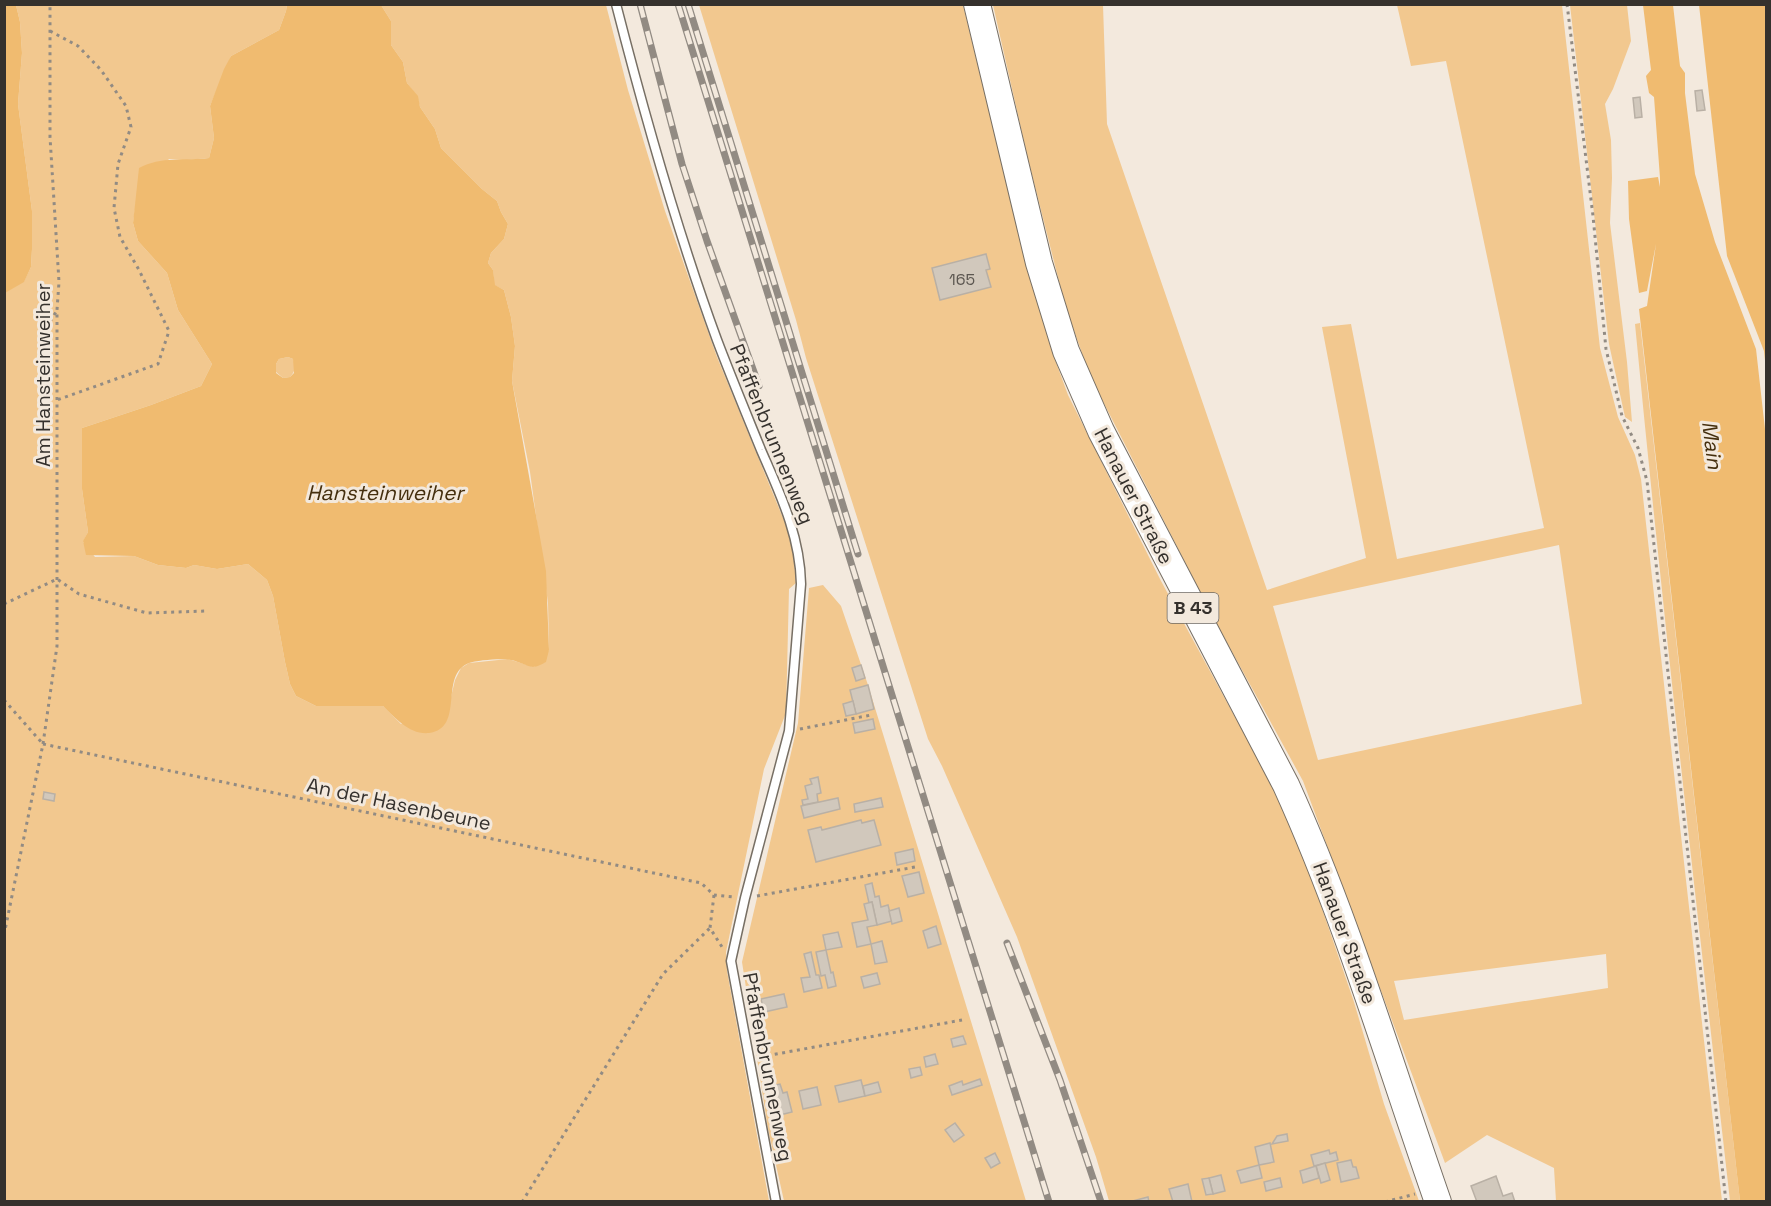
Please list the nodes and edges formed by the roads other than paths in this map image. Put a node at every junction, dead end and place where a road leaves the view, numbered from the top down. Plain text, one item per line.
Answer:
1 (616, 4) edge
2 (977, 4) edge
3 (1436, 1195) edge
4 (776, 1202) edge

1 - 4 lane, Pfaffenbrunnenweg
2 - 3 main road, Hanauer Straße / B 43

